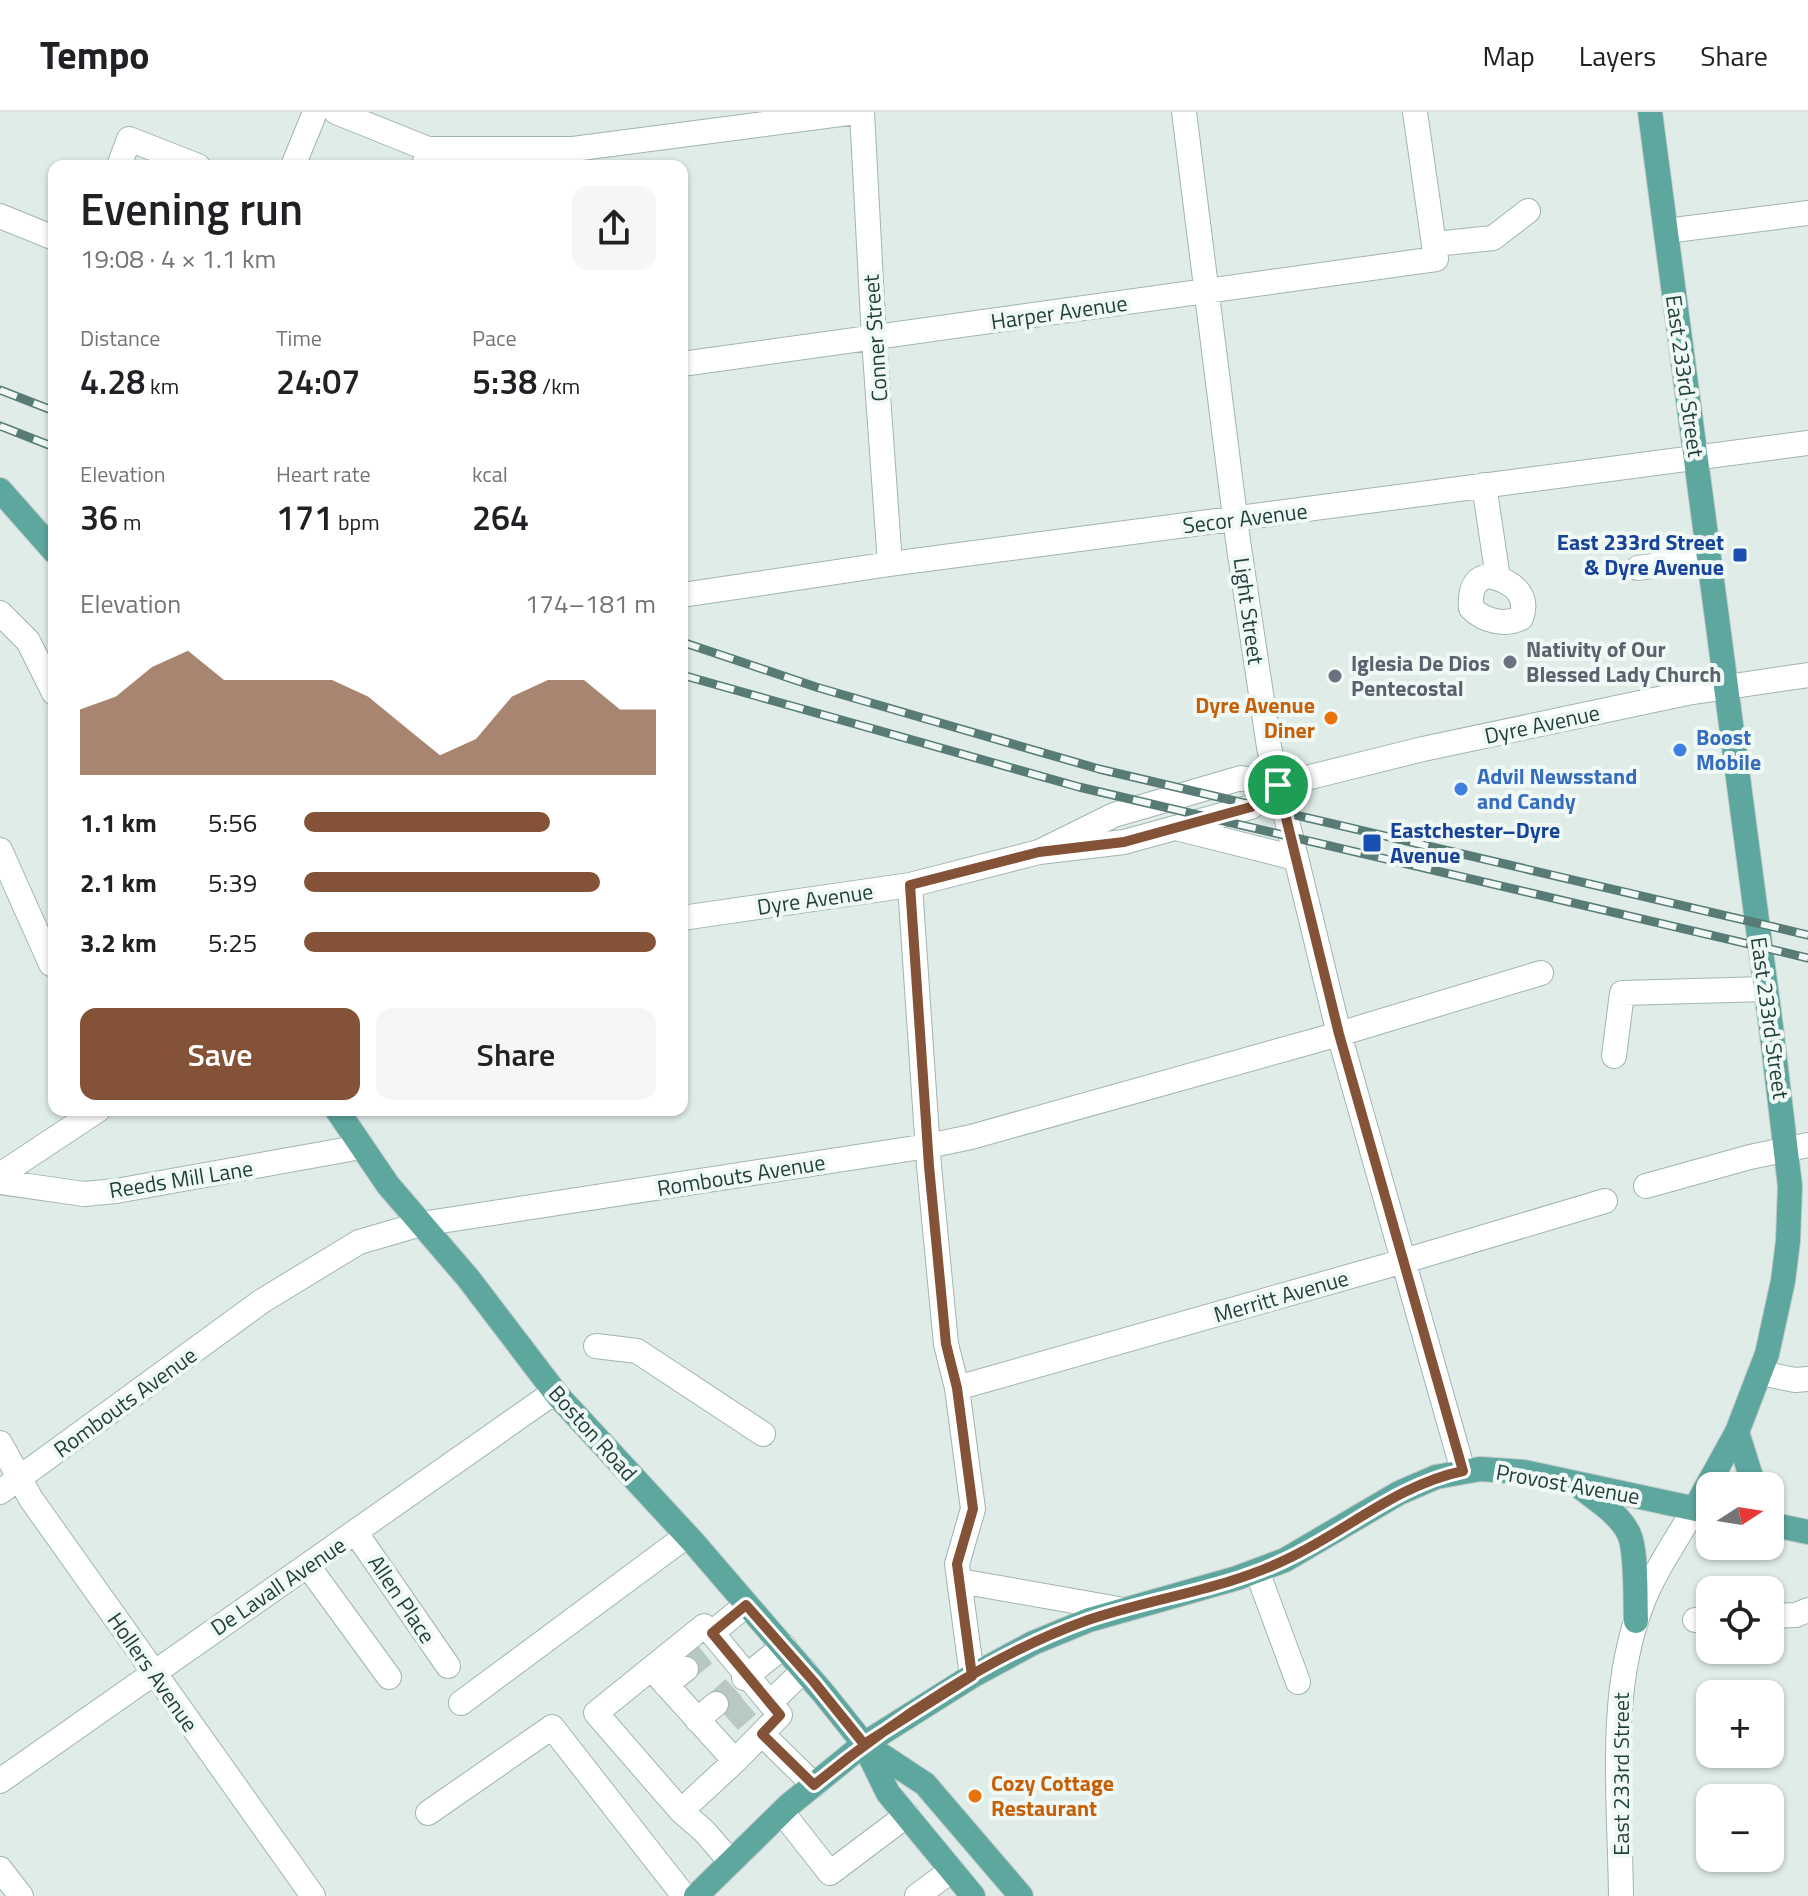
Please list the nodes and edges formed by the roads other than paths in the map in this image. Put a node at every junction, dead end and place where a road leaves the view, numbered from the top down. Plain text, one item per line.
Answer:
1 (315, 112) edge
2 (336, 112) edge
3 (859, 112) edge
4 (1184, 112) edge
5 (1415, 112) edge
6 (1650, 112) edge
7 (426, 157) edge
8 (121, 160) edge
9 (183, 160) edge
10 (295, 160) edge
11 (1528, 211) dead end
12 (1808, 213) edge
13 (0, 216) edge
14 (1666, 231) junction
15 (48, 236) edge
16 (1436, 251) junction
17 (1208, 291) junction
18 (874, 339) junction
19 (688, 363) edge
20 (1808, 443) edge
21 (1695, 457) junction
22 (1484, 485) junction
23 (0, 490) edge
24 (1237, 518) junction
25 (48, 544) edge
26 (1708, 558) junction
27 (890, 564) junction
28 (1638, 568) dead end
29 (1498, 578) dead end
30 (688, 594) edge
31 (0, 613) edge
32 (1808, 675) edge
33 (48, 681) edge
34 (1725, 686) junction
35 (1278, 785) junction
36 (1173, 828) junction
37 (0, 850) edge
38 (1039, 852) junction
39 (1295, 858) junction
40 (910, 885) junction
41 (688, 917) edge
42 (48, 957) edge
43 (1541, 973) dead end
44 (1766, 989) junction
45 (1339, 1034) junction
46 (1614, 1056) dead end
47 (89, 1116) edge
48 (341, 1116) edge
49 (928, 1146) junction
50 (361, 1147) junction
51 (1798, 1147) edge
52 (0, 1175) edge
53 (0, 1182) edge
54 (1646, 1186) dead end
55 (1605, 1201) dead end
56 (421, 1224) junction
57 (1404, 1261) junction
58 (596, 1346) dead end
59 (1761, 1373) junction
60 (1808, 1379) edge
61 (957, 1388) junction
62 (558, 1396) junction
63 (1737, 1432) junction
64 (763, 1434) dead end
65 (0, 1443) edge
66 (1463, 1471) junction
67 (1719, 1472) edge
68 (1750, 1472) edge
69 (1574, 1482) junction
70 (10, 1485) edge
71 (1696, 1509) edge
72 (1696, 1519) edge
73 (356, 1533) junction
74 (685, 1537) junction
75 (308, 1566) junction
76 (1257, 1571) junction
77 (960, 1581) junction
78 (746, 1605) junction
79 (1124, 1610) junction
80 (1808, 1610) edge
81 (1784, 1615) edge
82 (1636, 1621) junction
83 (715, 1640) junction
84 (784, 1646) junction
85 (448, 1666) dead end
86 (686, 1669) tunnel mouth
87 (804, 1670) junction
88 (153, 1672) junction
89 (972, 1676) junction
90 (389, 1677) dead end
91 (660, 1678) junction
92 (1298, 1682) dead end
93 (756, 1689) junction
94 (461, 1703) dead end
95 (762, 1734) junction
96 (864, 1744) junction
97 (735, 1761) junction
98 (0, 1781) edge
99 (814, 1785) junction
100 (679, 1808) junction
101 (782, 1812) junction
102 (428, 1813) dead end
103 (907, 1815) junction
104 (730, 1861) junction
105 (0, 1869) edge
106 (952, 1870) junction
107 (968, 1894) edge
108 (21, 1896) edge
109 (313, 1896) edge
110 (684, 1896) edge
111 (696, 1896) edge
112 (917, 1896) edge
113 (1021, 1896) edge
114 (1621, 1896) edge

1 - 10 street
2 - 7 street
3 - 7 street
3 - 18 street, Conner Street
4 - 17 street, Light Street
5 - 16 street
6 - 14 main road, East 233rd Street
8 - 9 street
11 - 16 street, Harper Avenue
12 - 14 street
13 - 15 street
14 - 21 main road, East 233rd Street
16 - 17 street, Harper Avenue
17 - 18 street, Harper Avenue
17 - 24 street, Light Street
18 - 19 street, Harper Avenue
18 - 27 street, Conner Street
20 - 21 street, Secor Avenue
21 - 22 street, Secor Avenue
21 - 26 main road, East 233rd Street
22 - 24 street, Secor Avenue
22 - 29 street
23 - 25 main road
24 - 27 street, Secor Avenue
24 - 35 street, Light Street
26 - 28 street
26 - 34 main road, East 233rd Street
27 - 30 street, Secor Avenue
31 - 33 street
32 - 34 street, Dyre Avenue
34 - 35 street, Dyre Avenue
34 - 44 main road, East 233rd Street
35 - 36 street, Dyre Avenue
35 - 38 street, Dyre Avenue
35 - 39 street, Light Street
36 - 38 street, Dyre Avenue
36 - 39 street
37 - 42 street
38 - 40 street, Dyre Avenue
39 - 45 street, Light Street
40 - 41 street, Dyre Avenue
40 - 49 street
43 - 45 street, Rombouts Avenue
44 - 46 street
44 - 51 main road, East 233rd Street
45 - 49 street, Rombouts Avenue
45 - 57 street, Light Street
47 - 52 street
48 - 50 main road, Boston Road
49 - 56 street, Rombouts Avenue
49 - 61 street
50 - 53 street, Reeds Mill Lane
50 - 56 main road, Boston Road
51 - 54 street
51 - 59 main road, East 233rd Street
55 - 57 street, Merritt Avenue
56 - 62 main road, Boston Road
56 - 70 street, Rombouts Avenue
57 - 61 street, Merritt Avenue
57 - 66 street, Light Street
58 - 64 street
59 - 60 street
59 - 63 main road, East 233rd Street
61 - 77 street
62 - 73 street, De Lavall Avenue
62 - 74 main road, Boston Road
63 - 67 main road, East 233rd Street
63 - 68 main road
65 - 70 street, Hollers Avenue
66 - 69 main road, Provost Avenue
66 - 76 main road, Provost Avenue
69 - 71 main road, Provost Avenue
69 - 82 main road
70 - 88 street, Hollers Avenue
72 - 82 street, East 233rd Street
73 - 75 street, De Lavall Avenue
73 - 85 street, Allen Place
74 - 78 main road, Boston Road
74 - 94 street
75 - 88 street, De Lavall Avenue
75 - 90 street
76 - 79 main road, Provost Avenue
76 - 92 street
77 - 79 street
77 - 89 street
78 - 83 street
78 - 84 main road, Boston Road
79 - 89 main road, Provost Avenue
80 - 81 street
82 - 114 street, East 233rd Street
83 - 91 street
83 - 93 street
84 - 87 main road, Boston Road
84 - 93 street
86 - 91 street
87 - 93 street
87 - 96 main road, Boston Road
88 - 98 street, De Lavall Avenue
88 - 109 street, Hollers Avenue
89 - 96 main road, Provost Avenue
91 - 97 street
91 - 100 street
93 - 95 street
95 - 97 street
95 - 99 street
96 - 99 main road
96 - 103 main road, Boston Road
96 - 113 main road, Boston Road
97 - 100 street
99 - 101 main road
100 - 104 street
101 - 103 street
101 - 104 main road
102 - 110 street
103 - 106 main road, Boston Road
104 - 111 main road
105 - 108 street
106 - 107 main road, Boston Road
106 - 112 street

